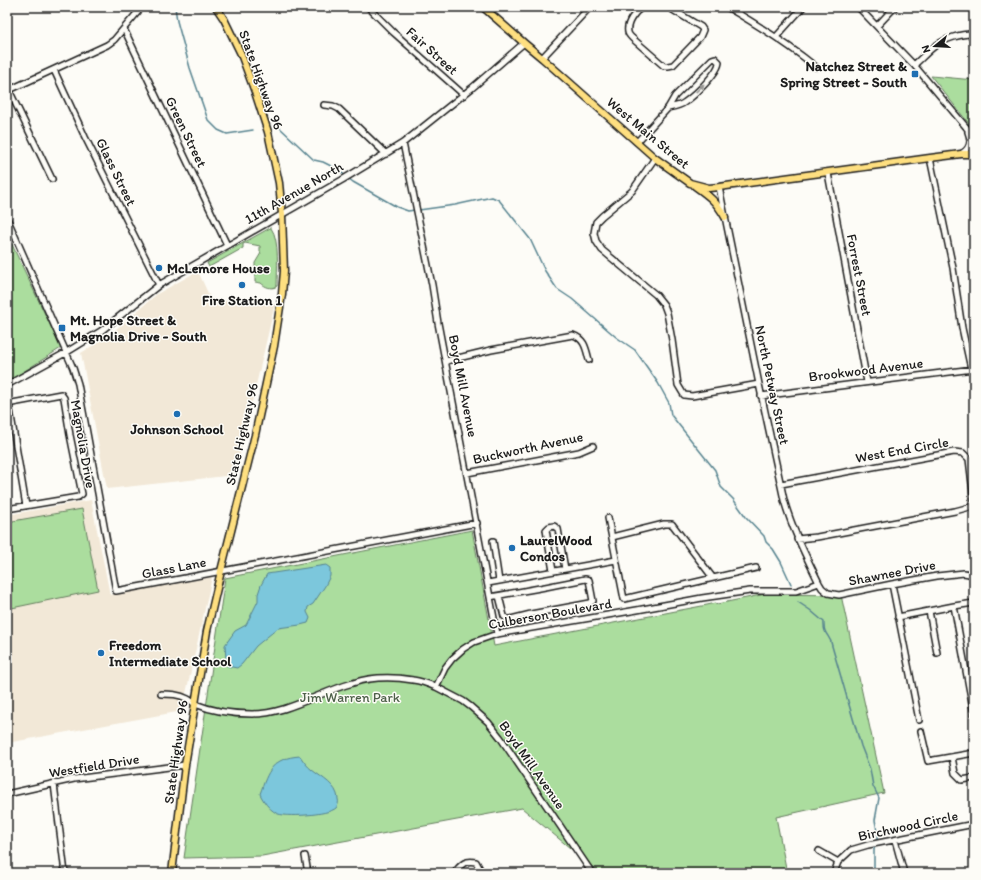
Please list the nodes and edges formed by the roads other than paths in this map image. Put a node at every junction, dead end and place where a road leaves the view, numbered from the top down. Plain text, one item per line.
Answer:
1 (142, 7) edge
2 (216, 7) edge
3 (368, 7) edge
4 (483, 7) edge
5 (590, 7) edge
6 (628, 7) edge
7 (642, 7) edge
8 (668, 7) edge
9 (726, 7) edge
10 (803, 7) edge
11 (858, 7) edge
12 (895, 7) edge
13 (635, 12) junction
14 (877, 26) junction
15 (124, 29) junction
16 (974, 34) edge
17 (776, 37) junction
18 (524, 43) junction
19 (542, 58) junction
20 (914, 65) junction
21 (816, 67) dead end
22 (54, 70) junction
23 (8, 90) edge
24 (464, 95) junction
25 (324, 105) dead end
26 (668, 108) junction
27 (966, 127) junction
28 (974, 138) edge
29 (637, 142) junction
30 (403, 143) junction
31 (386, 154) junction
32 (961, 154) junction
33 (974, 154) edge
34 (655, 158) junction
35 (930, 158) junction
36 (828, 173) junction
37 (52, 180) dead end
38 (690, 183) junction
39 (719, 187) junction
40 (282, 214) junction
41 (725, 217) junction
42 (7, 218) edge
43 (227, 246) junction
44 (159, 285) junction
45 (67, 352) junction
46 (589, 360) dead end
47 (446, 362) junction
48 (973, 369) edge
49 (867, 382) junction
50 (759, 384) junction
51 (7, 385) edge
52 (761, 396) junction
53 (8, 404) edge
54 (593, 446) dead end
55 (467, 473) junction
56 (781, 484) junction
57 (26, 506) junction
58 (7, 509) edge
59 (608, 518) dead end
60 (477, 523) junction
61 (612, 537) junction
62 (798, 538) junction
63 (493, 541) dead end
64 (616, 560) junction
65 (756, 568) dead end
66 (565, 569) junction
67 (221, 571) junction
68 (553, 571) junction
69 (974, 575) edge
70 (713, 578) junction
71 (499, 581) junction
72 (488, 583) junction
73 (818, 583) junction
74 (892, 584) junction
75 (499, 596) junction
76 (490, 597) junction
77 (974, 603) edge
78 (954, 606) junction
79 (929, 611) junction
80 (898, 617) junction
81 (498, 634) junction
82 (937, 653) dead end
83 (436, 687) junction
84 (972, 690) edge
85 (161, 694) dead end
86 (194, 703) junction
87 (974, 714) edge
88 (919, 720) dead end
89 (922, 731) dead end
90 (974, 754) edge
91 (951, 758) junction
92 (184, 765) junction
93 (974, 778) edge
94 (54, 784) junction
95 (7, 794) edge
96 (974, 824) edge
97 (896, 840) junction
98 (819, 851) dead end
99 (305, 856) dead end
100 (838, 862) junction
101 (65, 873) edge
102 (172, 873) edge
103 (308, 873) edge
104 (454, 873) edge
105 (482, 873) edge
106 (592, 873) edge
107 (834, 873) edge
108 (904, 873) edge

1 - 15 street
2 - 40 main road, State Highway 96
3 - 24 street, Fair Street
4 - 18 main road, West Main Street
5 - 19 street
6 - 13 street
7 - 13 street
8 - 13 street
9 - 17 street
10 - 17 street
11 - 14 street
12 - 14 street
14 - 20 street
15 - 22 street
15 - 43 street, Green Street
16 - 20 street
17 - 21 street
18 - 19 main road, West Main Street
18 - 24 street, 11th Avenue North
19 - 29 main road, West Main Street
20 - 27 street
22 - 23 street
22 - 44 street, Glass Street
23 - 37 street
24 - 30 street, 11th Avenue North
25 - 31 street
26 -> 26 street
26 - 29 street
27 - 28 street
27 - 32 street
29 - 34 main road, West Main Street
30 - 31 street, 11th Avenue North
30 - 47 street, Boyd Mill Avenue
31 - 40 street, 11th Avenue North
32 - 33 main road, West Main Street
32 - 35 main road, West Main Street
34 - 38 main road, West Main Street
34 - 50 street
35 - 36 main road, West Main Street
35 - 48 street
36 - 39 main road, West Main Street
36 - 49 street, Forrest Street
38 - 39 main road, West Main Street
38 - 41 main road
39 - 41 street, North Petway Street
40 - 43 street, 11th Avenue North
40 - 67 main road, State Highway 96
41 - 50 street, North Petway Street
42 - 45 street
43 - 44 street, 11th Avenue North
44 - 45 street, 11th Avenue North
45 - 51 street
45 - 67 street, Glass Lane
46 - 47 street
47 - 55 street, Boyd Mill Avenue
48 - 49 street, Brookwood Avenue
49 - 52 street, Brookwood Avenue
50 - 52 street, North Petway Street
52 - 56 street, North Petway Street
53 - 57 street, Magnolia Drive
53 - 57 street, Magnolia Drive
54 - 55 street, Buckworth Avenue
55 - 60 street, Boyd Mill Avenue
56 - 62 street, North Petway Street
56 - 62 street, West End Circle
57 - 58 street, Magnolia Drive
59 - 61 street
60 - 67 street, Glass Lane
60 - 72 street, Boyd Mill Avenue
61 - 64 street
61 - 70 street
62 - 73 street, North Petway Street
63 - 71 street
64 - 66 street
64 - 70 street
65 - 70 street
66 - 68 street
66 - 68 street
67 - 86 main road, State Highway 96
68 - 71 street
69 - 74 street, Shawnee Drive
71 - 72 street
72 - 76 street, Boyd Mill Avenue
73 - 74 street, Shawnee Drive
73 - 81 street, Culberson Boulevard
74 - 80 street
75 - 75 street
75 - 76 street
76 - 81 street, Boyd Mill Avenue
77 - 78 street
78 - 79 street
78 - 84 street
79 - 80 street
79 - 82 street
80 - 88 street
81 - 83 street, Culberson Boulevard
83 - 86 street
83 - 106 street, Boyd Mill Avenue
84 - 87 street
85 - 86 street
86 - 92 main road, State Highway 96
89 - 91 street
90 - 91 street
91 - 93 street
92 - 94 street, Westfield Drive
92 - 102 main road, State Highway 96
94 - 95 street, Westfield Drive
94 - 101 street
96 - 97 street, Birchwood Circle
97 - 100 street, Birchwood Circle
97 - 108 street
98 - 100 street
99 - 103 street
100 - 107 street
104 - 105 street

